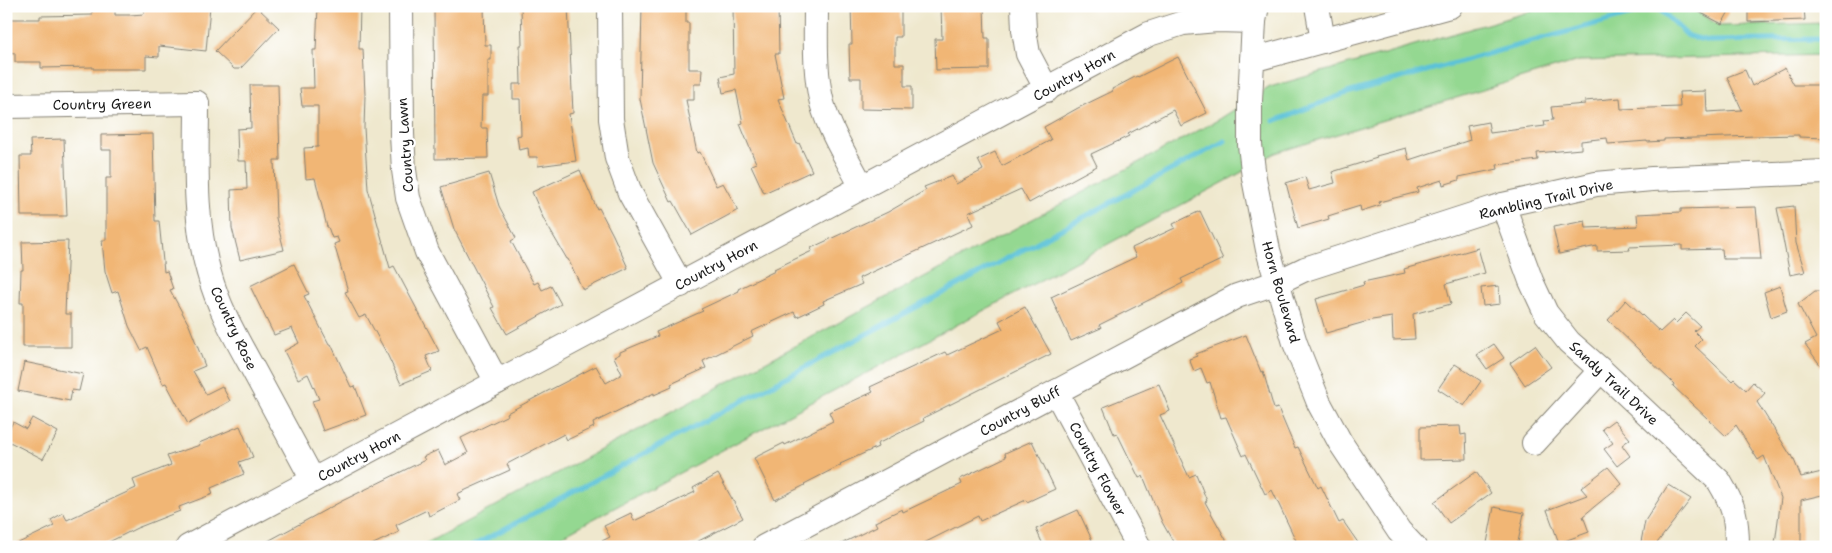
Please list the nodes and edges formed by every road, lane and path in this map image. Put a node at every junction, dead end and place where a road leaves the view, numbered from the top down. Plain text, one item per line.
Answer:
1 (401, 6) edge
2 (610, 6) edge
3 (816, 6) edge
4 (1023, 6) edge
5 (1317, 6) edge
6 (1450, 6) edge
7 (1256, 14) edge
8 (1323, 41) junction
9 (1252, 60) junction
10 (1047, 90) junction
11 (197, 103) joint
12 (6, 106) edge
13 (1826, 172) edge
14 (862, 187) junction
15 (1503, 206) junction
16 (1278, 282) junction
17 (681, 285) junction
18 (1601, 370) junction
19 (497, 382) junction
20 (1056, 392) junction
21 (1534, 443) dead end
22 (313, 480) junction
23 (188, 547) edge
24 (764, 547) edge
25 (1139, 547) edge
26 (1414, 547) edge
27 (1737, 547) edge

1 - 19 street, Country Lawn
2 - 17 street
3 - 14 street
4 - 10 street
5 - 8 street
6 - 8 street
7 - 9 street, Horn Boulevard
7 - 10 street, Country Horn
8 - 9 street
9 - 16 street, Horn Boulevard
10 - 14 street, Country Horn
11 - 12 street, Country Green
11 - 22 street, Country Rose
13 - 15 street, Rambling Trail Drive
14 - 17 street, Country Horn
15 - 16 street, Rambling Trail Drive
15 - 18 street, Sandy Trail Drive
16 - 20 street, Country Bluff
16 - 26 street, Horn Boulevard
17 - 19 street, Country Horn
18 - 21 street
18 - 27 street, Sandy Trail Drive
19 - 22 street, Country Horn
20 - 24 street, Country Bluff
20 - 25 street, Country Flower
22 - 23 street, Country Horn

